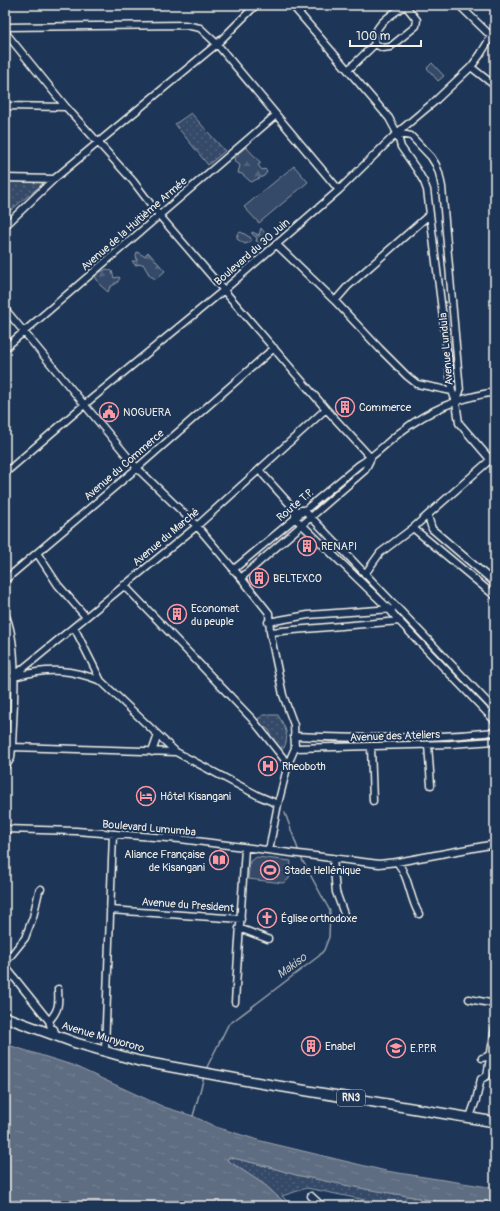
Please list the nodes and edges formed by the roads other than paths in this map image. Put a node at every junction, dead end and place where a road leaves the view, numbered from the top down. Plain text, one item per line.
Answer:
1 (256, 5) edge
2 (292, 5) edge
3 (405, 5) edge
4 (459, 5) edge
5 (5, 27) edge
6 (495, 30) edge
7 (5, 32) edge
8 (492, 37) junction
9 (217, 44) junction
10 (375, 44) junction
11 (472, 67) junction
12 (348, 70) junction
13 (495, 86) edge
14 (5, 106) edge
15 (66, 106) junction
16 (276, 115) junction
17 (397, 133) junction
18 (99, 143) junction
19 (5, 178) edge
20 (54, 179) junction
21 (339, 190) junction
22 (159, 215) junction
23 (429, 215) junction
24 (5, 226) edge
25 (276, 244) junction
26 (224, 290) junction
27 (335, 301) junction
28 (5, 309) edge
29 (24, 332) junction
30 (5, 348) edge
31 (274, 348) junction
32 (452, 391) junction
33 (495, 392) edge
34 (456, 402) junction
35 (84, 405) junction
36 (326, 409) junction
37 (371, 458) junction
38 (490, 460) junction
39 (495, 465) edge
40 (137, 468) junction
41 (259, 470) junction
42 (5, 473) edge
43 (295, 510) junction
44 (304, 510) junction
45 (428, 516) junction
46 (311, 517) junction
47 (295, 518) junction
48 (302, 525) junction
49 (197, 526) junction
50 (413, 528) junction
51 (37, 553) junction
52 (466, 558) junction
53 (457, 565) junction
54 (233, 570) junction
55 (365, 574) junction
56 (241, 578) junction
57 (5, 580) edge
58 (495, 583) edge
59 (124, 585) junction
60 (495, 596) edge
61 (389, 609) junction
62 (400, 609) junction
63 (5, 614) edge
64 (86, 617) junction
65 (410, 620) junction
66 (399, 621) junction
67 (268, 622) junction
68 (74, 627) junction
69 (270, 632) junction
70 (14, 676) junction
71 (101, 681) junction
72 (495, 710) edge
73 (495, 721) edge
74 (495, 732) edge
75 (158, 735) junction
76 (294, 736) junction
77 (495, 740) edge
78 (428, 745) junction
79 (371, 746) junction
80 (12, 747) junction
81 (295, 748) junction
82 (152, 752) junction
83 (176, 752) junction
84 (288, 764) junction
85 (5, 767) edge
86 (431, 785) dead end
87 (372, 801) dead end
88 (278, 804) junction
89 (5, 829) edge
90 (113, 834) junction
91 (495, 844) edge
92 (246, 848) junction
93 (269, 850) junction
94 (333, 858) junction
95 (397, 862) junction
96 (41, 889) dead end
97 (110, 910) junction
98 (344, 914) dead end
99 (419, 914) dead end
100 (241, 919) junction
101 (240, 928) junction
102 (268, 939) dead end
103 (5, 965) edge
104 (58, 989) dead end
105 (469, 999) dead end
106 (235, 1002) dead end
107 (495, 1004) edge
108 (5, 1018) edge
109 (49, 1021) junction
110 (495, 1028) edge
111 (56, 1036) junction
112 (105, 1050) junction
113 (493, 1053) edge
114 (482, 1058) dead end
115 (470, 1117) junction
116 (495, 1122) edge
117 (311, 1196) dead end
118 (322, 1206) edge

1 - 9 street
2 - 12 street, Avenue Lundula
3 - 10 street
3 - 10 street
4 - 8 street
5 - 9 street
6 - 8 street, Boulevard du 30 Juin
7 - 15 street
8 - 11 street, Boulevard du 30 Juin
9 - 16 street
9 - 18 street
10 - 12 street
11 - 13 street
11 - 17 street, Boulevard du 30 Juin
12 - 17 street, Avenue Lundula
14 - 15 street
15 - 18 street
16 - 21 street
16 - 22 street, Avenue de la Huitième Armée
17 - 21 street, Boulevard du 30 Juin
17 - 23 street, Avenue Lundula
17 - 34 street, Avenue Lundula
18 - 20 street
18 - 22 street
19 - 20 street
20 - 24 street
21 - 25 street, Boulevard du 30 Juin
22 - 26 street
22 - 29 street, Avenue de la Huitième Armée
23 - 27 street
23 - 32 street, Avenue Lundula
25 - 26 street, Boulevard du 30 Juin
25 - 27 street
26 - 31 street
26 - 35 street, Boulevard du 30 Juin
27 - 32 street
28 - 29 street
29 - 30 street, Avenue de la Huitième Armée
29 - 35 street
31 - 36 street
31 - 40 street, Avenue du Commerce
32 - 34 street, Avenue Lundula
33 - 34 street, Route T.P.
34 - 37 street, Route T.P.
34 - 38 street
35 - 40 street
35 - 42 street, Boulevard du 30 Juin
36 - 37 street
36 - 41 street, Avenue du Marché
37 - 44 street, Route T.P.
37 - 46 street, Route T.P.
38 - 39 street
38 - 45 street
40 - 49 street
40 - 51 street, Avenue du Commerce
41 - 43 street
41 - 49 street, Avenue du Marché
43 - 44 street
43 - 47 street
44 - 46 street
44 - 47 street, Route T.P.
45 - 50 street
45 - 52 street
46 - 48 street, Route T.P.
46 - 55 street
47 - 48 street
47 - 54 street, Route T.P.
48 - 56 street, Route T.P.
48 - 61 street
49 - 54 street
49 - 59 street, Avenue du Marché
50 - 53 street
50 - 55 street
51 - 57 street, Avenue du Commerce
51 - 64 street
52 - 53 street
52 - 58 street
53 - 60 street
54 - 56 street
55 - 62 street
56 - 67 street
59 - 64 street, Avenue du Marché
59 - 84 street
61 - 62 street
61 - 66 street
61 - 67 street
62 - 65 street
63 - 70 street
64 - 68 street, Avenue du Marché
65 - 66 street
65 - 72 street
66 - 69 street
66 - 73 street
67 - 69 street
68 - 70 street, Avenue du Marché
68 - 71 street
69 - 76 street
70 - 71 street
70 - 80 street
71 - 75 street
74 - 76 street
75 - 82 street
75 - 83 street
76 - 81 street
77 - 78 street, Avenue des Ateliers
78 - 79 street, Avenue des Ateliers
78 - 86 street
79 - 81 street, Avenue des Ateliers
79 - 87 street
80 - 82 street
80 - 85 street
81 - 84 street
82 - 83 street
83 - 88 street
84 - 88 street
88 - 93 street
89 - 90 street, Boulevard Lumumba
90 - 92 street, Boulevard Lumumba
90 - 97 street
91 - 95 street, Boulevard Lumumba
92 - 93 street, Boulevard Lumumba
92 - 100 street, Avenue du President
93 - 94 street, Boulevard Lumumba
94 - 95 street, Boulevard Lumumba
94 - 98 street
95 - 99 street
96 - 103 street
97 - 100 street, Avenue du President
97 - 112 street
100 - 101 street
101 - 102 street
101 - 106 street
103 - 109 street
104 - 109 street
105 - 107 street
108 - 111 highway, Avenue Munyororo / RN3
109 - 111 street
110 - 113 street
111 - 112 highway, Avenue Munyororo / RN3
112 - 115 highway, Avenue Munyororo / RN3
113 - 114 street
113 - 115 street
115 - 116 highway, RN3
117 - 118 street

